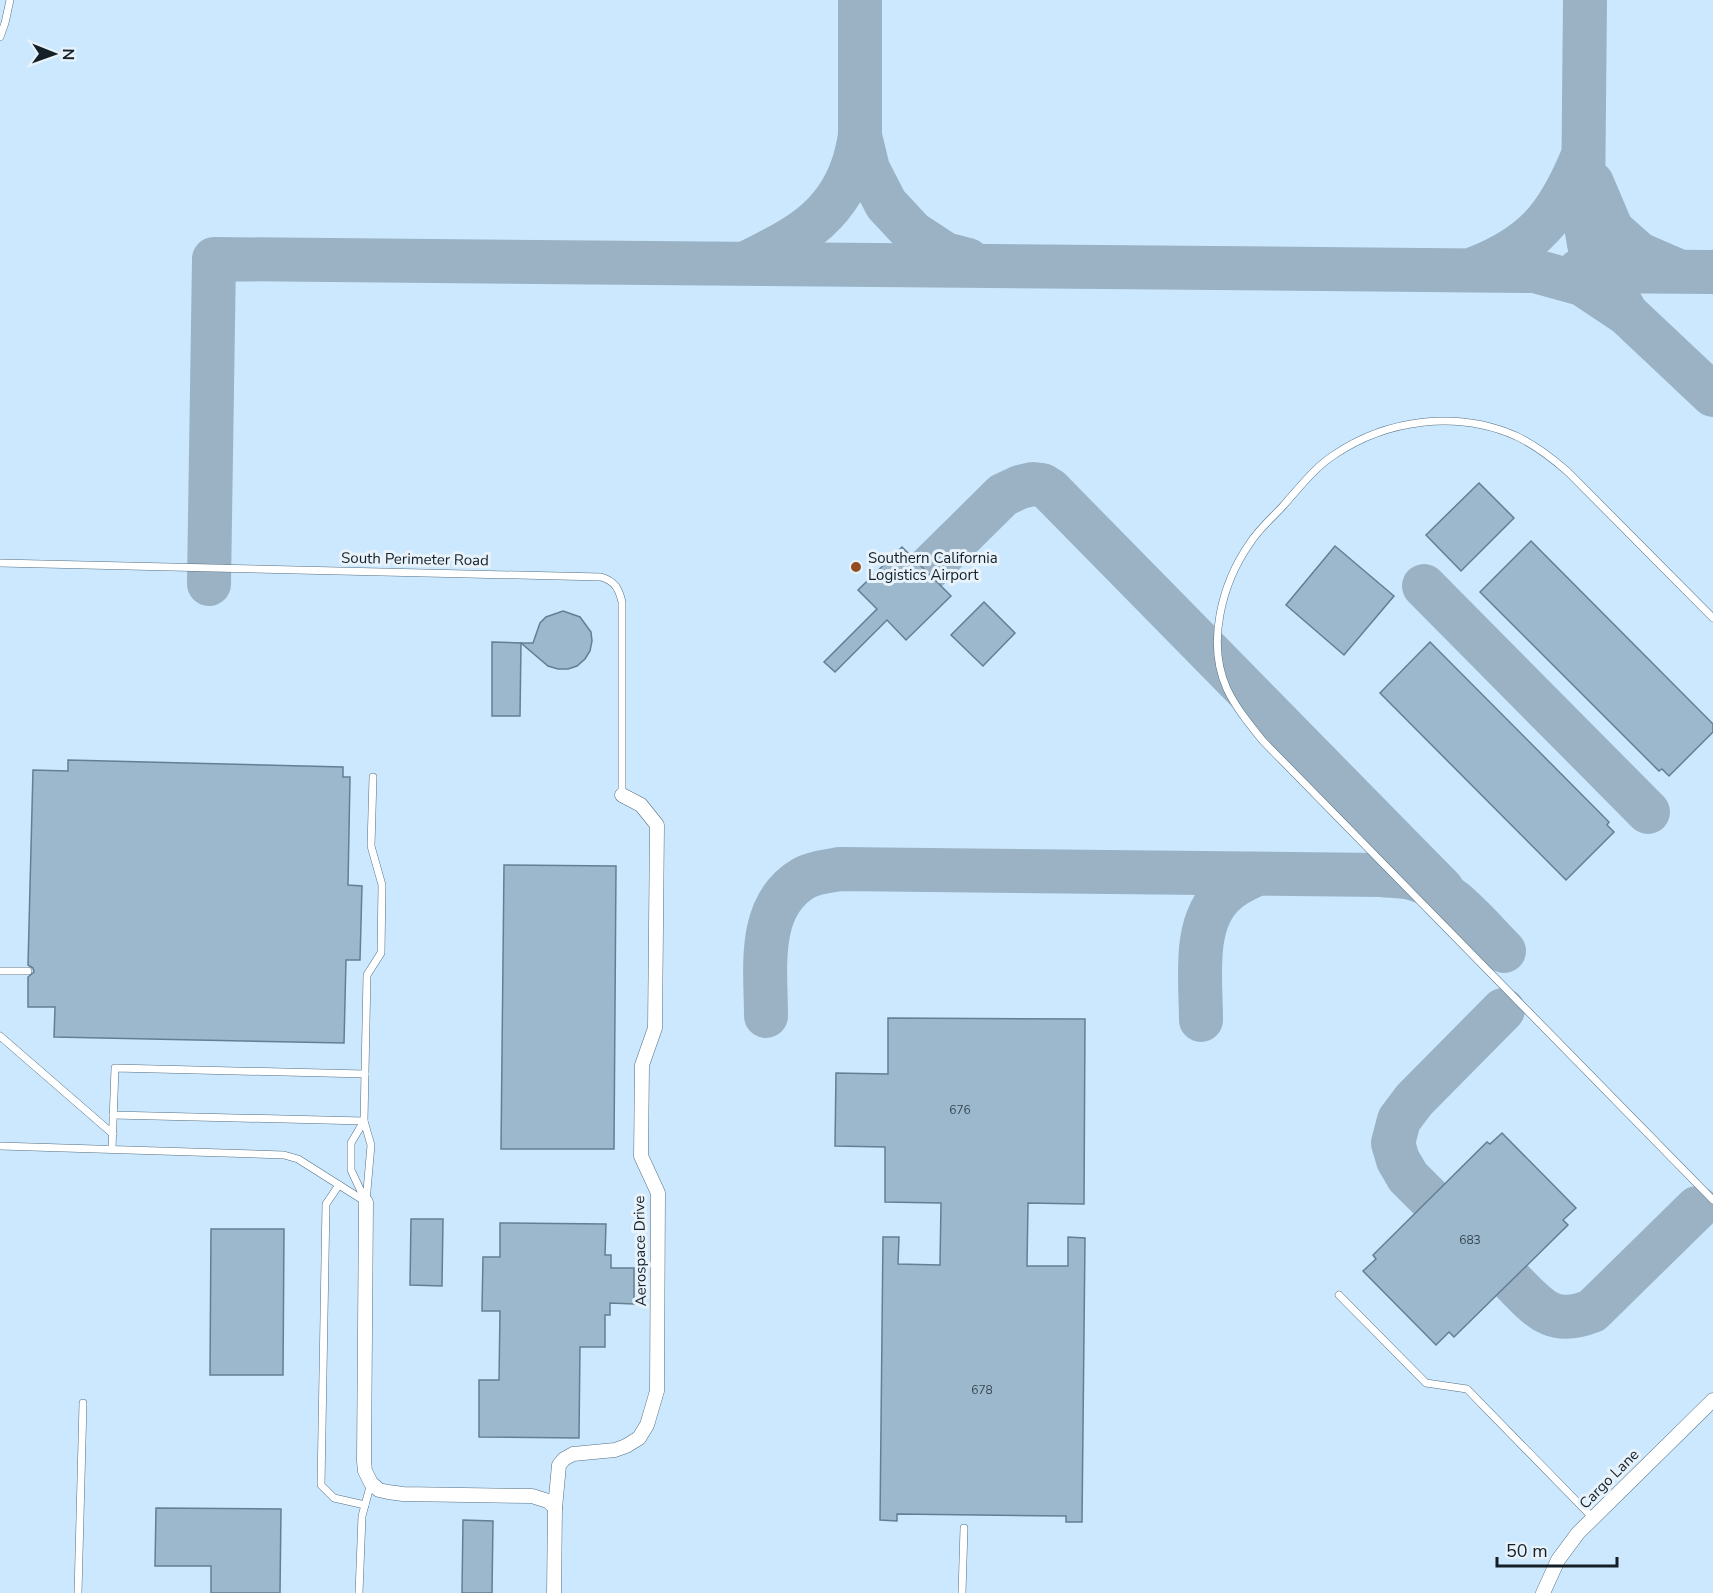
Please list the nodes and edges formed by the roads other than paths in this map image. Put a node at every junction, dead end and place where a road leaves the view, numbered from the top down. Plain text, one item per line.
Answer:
1 (10, 0) edge
2 (0, 37) edge
3 (0, 563) edge
4 (1713, 618) edge
5 (373, 777) dead end
6 (622, 795) joint
7 (0, 971) edge
8 (28, 971) dead end
9 (0, 1036) edge
10 (365, 1074) junction
11 (113, 1114) junction
12 (364, 1121) junction
13 (113, 1134) junction
14 (0, 1146) edge
15 (112, 1149) junction
16 (339, 1185) junction
17 (1713, 1200) edge
18 (366, 1202) junction
19 (1339, 1295) dead end
20 (1713, 1400) edge
21 (83, 1403) dead end
22 (370, 1483) junction
23 (365, 1505) junction
24 (555, 1508) junction
25 (1593, 1518) junction
26 (964, 1528) dead end
27 (78, 1593) edge
28 (359, 1593) edge
29 (554, 1593) edge
30 (963, 1593) edge
31 (1543, 1593) edge

1 - 2 lane
3 - 6 lane, South Perimeter Road
4 - 17 lane
5 - 10 lane
6 - 24 street, Aerospace Drive
7 - 8 lane
9 - 13 lane
10 - 11 lane
10 - 12 lane
11 - 12 lane
11 - 13 lane
12 - 18 lane
12 - 18 lane
13 - 15 lane
14 - 15 lane
15 - 16 lane
16 - 18 lane
16 - 23 lane
18 - 22 street
19 - 25 lane
20 - 25 street, Cargo Lane
21 - 27 lane
22 - 23 lane
22 - 24 street
23 - 28 lane
24 - 29 street, Aerospace Drive
25 - 31 street, Cargo Lane
26 - 30 lane

